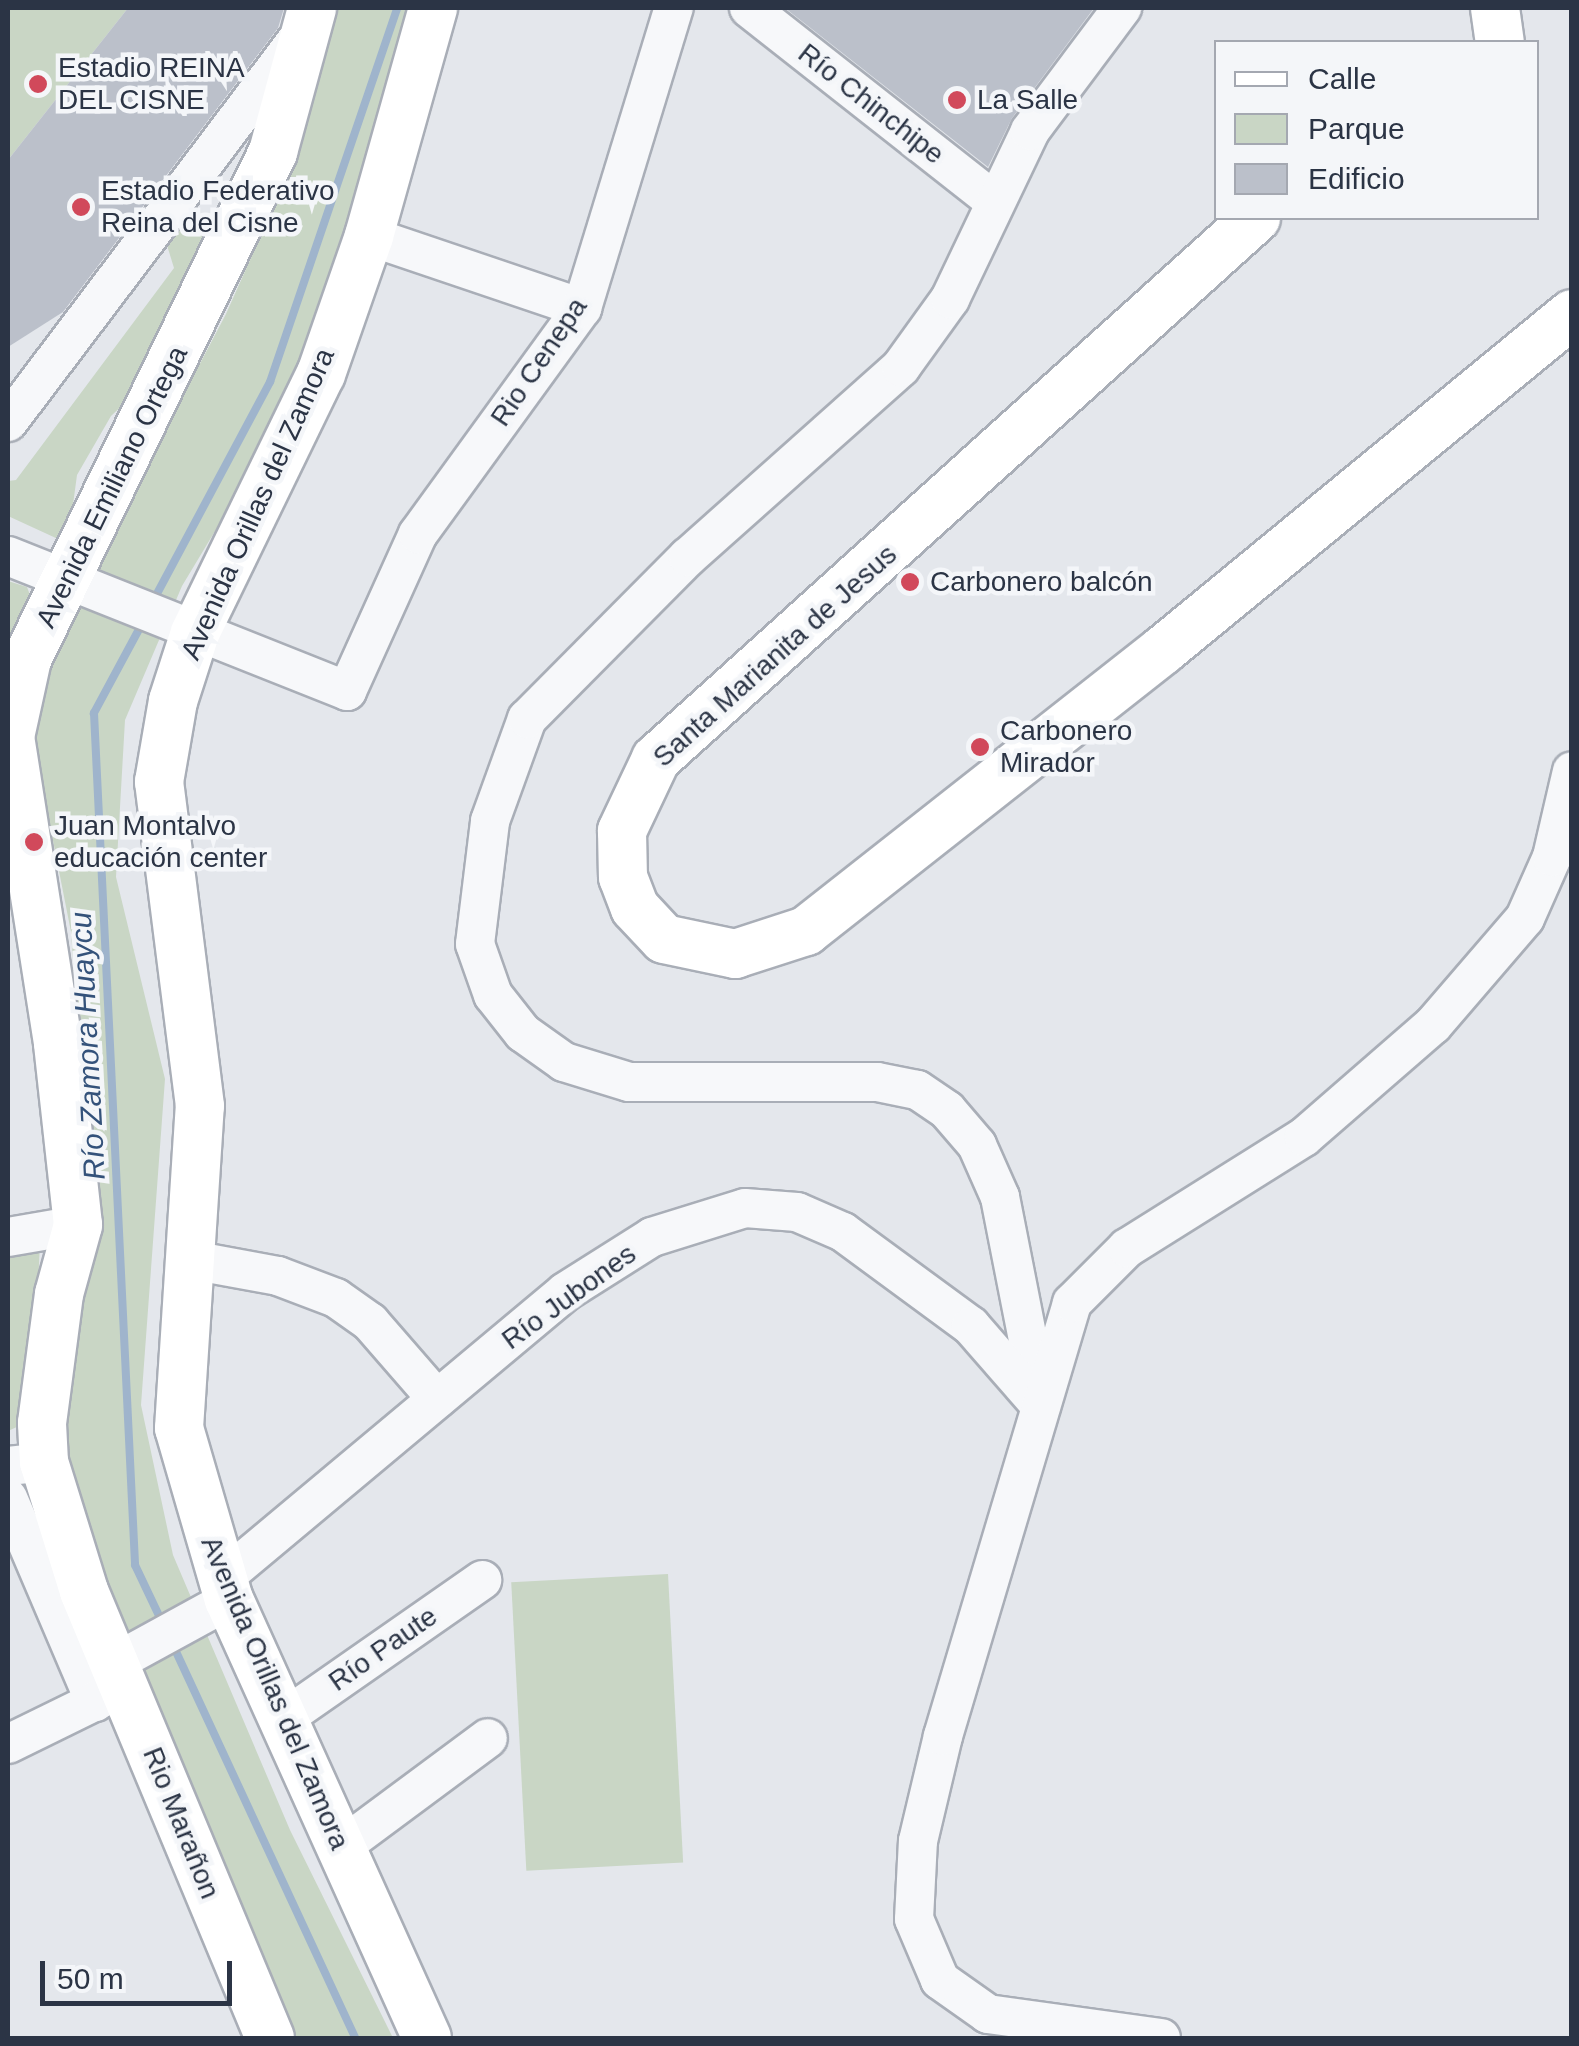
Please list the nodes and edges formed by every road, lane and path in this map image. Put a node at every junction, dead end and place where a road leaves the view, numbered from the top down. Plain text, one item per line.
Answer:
1 (433, 8) edge
2 (674, 8) edge
3 (749, 8) edge
4 (1122, 8) edge
5 (1495, 8) edge
6 (309, 18) edge
7 (1500, 40) edge
8 (992, 200) junction
9 (1254, 220) edge
10 (370, 236) junction
11 (582, 308) junction
12 (1572, 314) edge
13 (8, 422) edge
14 (8, 556) edge
15 (79, 584) junction
16 (184, 628) junction
17 (9, 733) edge
18 (1572, 771) edge
19 (21, 895) edge
20 (78, 1224) junction
21 (8, 1237) edge
22 (191, 1260) junction
23 (437, 1399) junction
24 (1041, 1406) junction
25 (26, 1464) edge
26 (8, 1498) edge
27 (482, 1580) dead end
28 (226, 1590) junction
29 (112, 1684) junction
30 (283, 1719) junction
31 (488, 1738) dead end
32 (8, 1744) edge
33 (340, 1848) junction
34 (270, 2038) edge
35 (426, 2038) edge
36 (1161, 2038) edge

1 - 10 main road, Avenida Orillas del Zamora
2 - 11 street, Rio Cenepa
3 - 8 street, Río Chinchipe
4 - 8 street
5 - 7 main road
6 - 13 street, Avenida Emiliano Ortega
6 - 15 main road, Avenida Emiliano Ortega
8 - 24 street
9 - 12 main road, Santa Marianita de Jesus
10 - 11 street
10 - 16 main road, Avenida Orillas del Zamora
11 - 16 street, Rio Cenepa
14 - 15 street
15 - 16 street
15 - 17 main road, Avenida Emiliano Ortega
16 - 22 main road, Avenida Orillas del Zamora
17 - 19 main road, Avenida Emiliano Ortega
18 - 24 street
19 - 20 main road, Avenida Emiliano Ortega
20 - 21 street
20 - 25 main road, Avenida Emiliano Ortega
22 - 23 street
22 - 28 main road, Avenida Orillas del Zamora
23 - 24 street, Río Jubones
23 - 28 street, Río Jubones
24 - 36 street
25 - 29 main road, Avenida Emiliano Ortega
26 - 29 street
27 - 30 street, Río Paute
28 - 29 street, Río Jubones
28 - 30 main road, Avenida Orillas del Zamora
29 - 32 street, Río Jubones
29 - 34 main road, Rio Marañon
30 - 33 main road, Avenida Orillas del Zamora
31 - 33 street
33 - 35 main road, Avenida Orillas del Zamora

